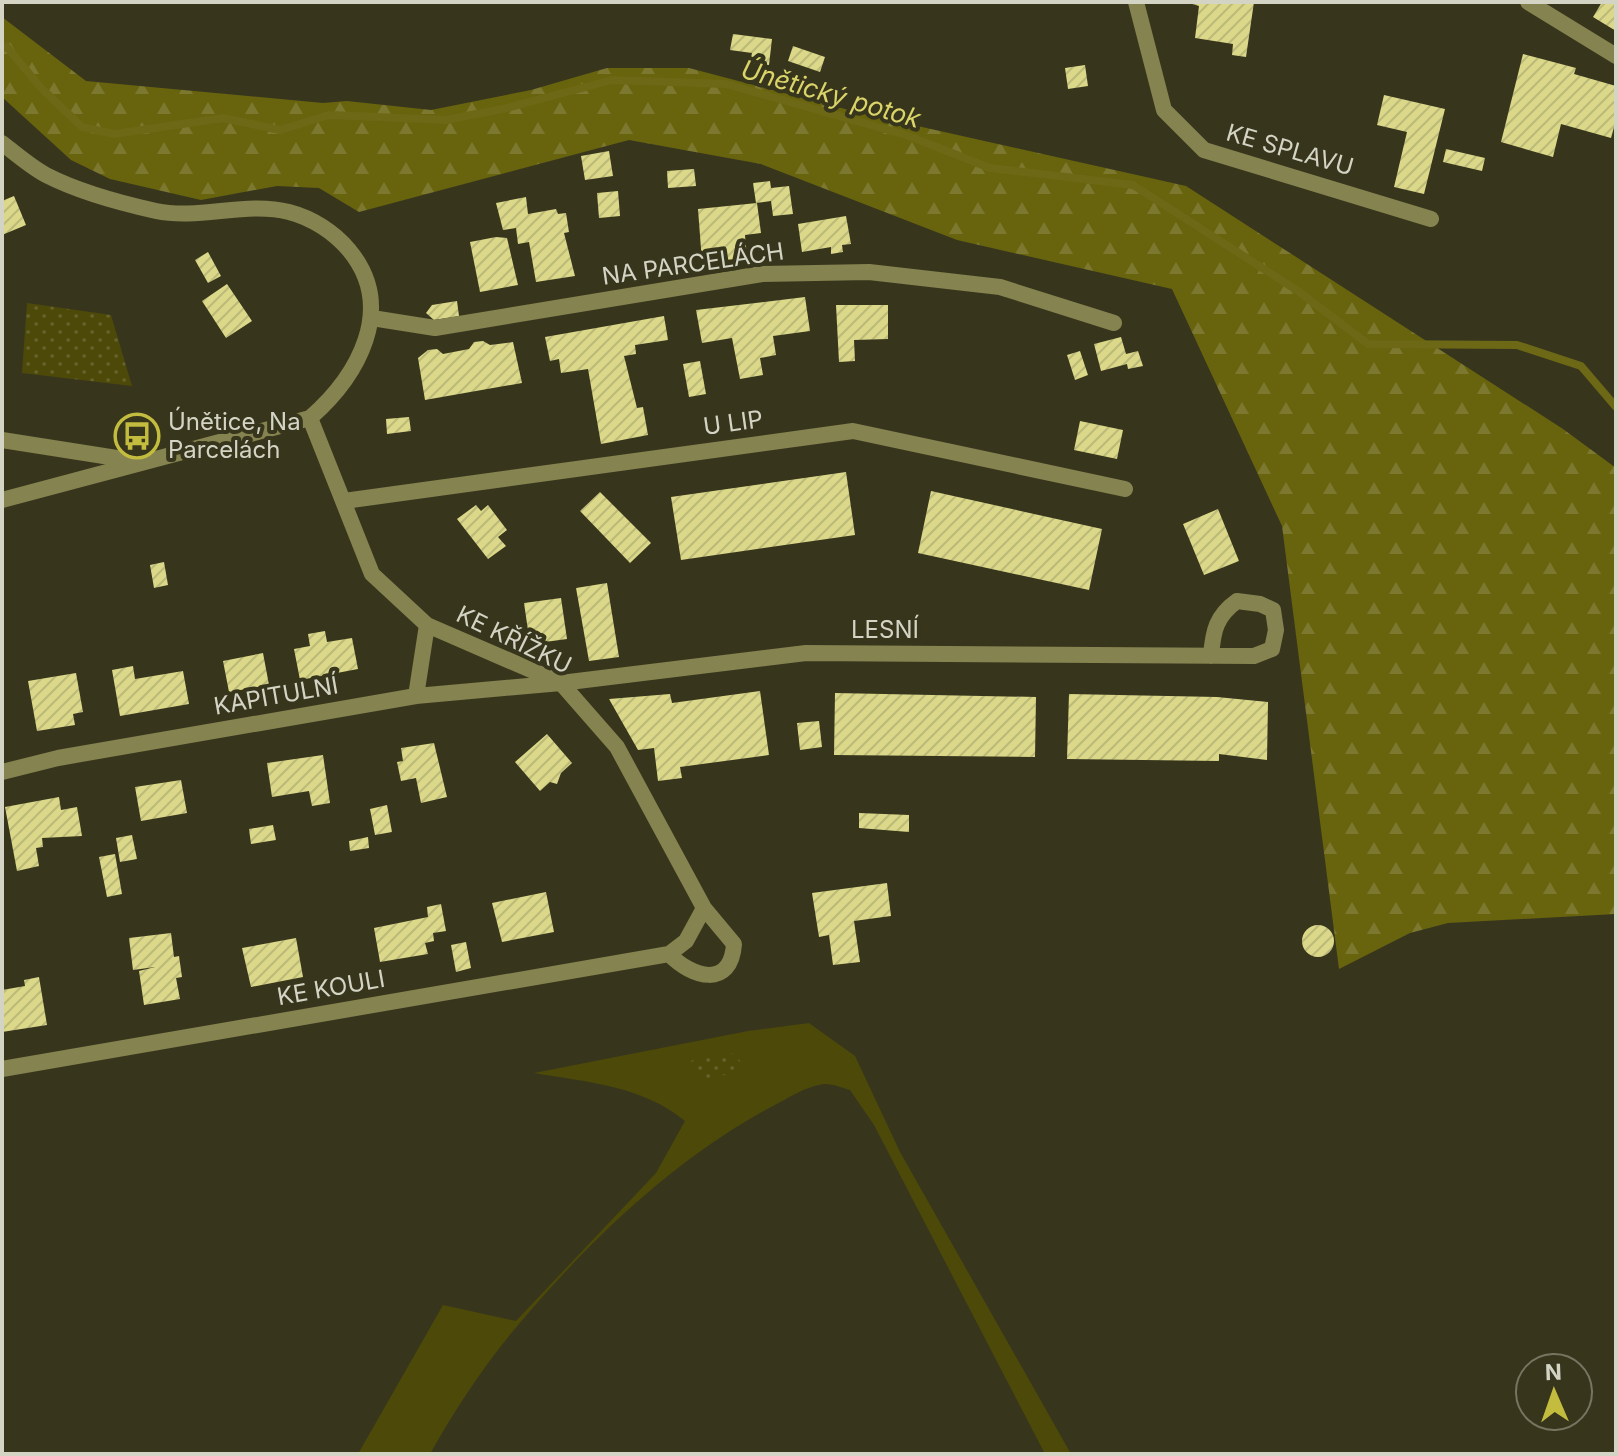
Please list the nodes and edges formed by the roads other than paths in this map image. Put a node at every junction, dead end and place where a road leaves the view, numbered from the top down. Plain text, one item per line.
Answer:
1 (1136, 2) edge
2 (1528, 2) edge
3 (1616, 56) edge
4 (2, 143) edge
5 (1431, 219) dead end
6 (372, 318) junction
7 (1114, 323) dead end
8 (310, 418) junction
9 (2, 440) edge
10 (142, 462) junction
11 (1125, 489) dead end
12 (2, 500) edge
13 (344, 501) junction
14 (427, 625) junction
15 (1211, 656) junction
16 (561, 683) junction
17 (416, 696) junction
18 (2, 772) edge
19 (704, 908) junction
20 (669, 954) junction
21 (2, 1069) edge

1 - 5 street, KE SPLAVU
2 - 3 street
4 - 6 street
6 - 7 street, NA PARCELÁCH
6 - 8 street
8 - 10 street
8 - 13 street, KE KŘÍŽKU
9 - 10 street
10 - 12 street
11 - 13 street, U LIP
13 - 14 street, KE KŘÍŽKU
14 - 16 street, KE KŘÍŽKU
14 - 17 street
15 - 15 street, LESNÍ
15 - 16 street, LESNÍ
16 - 17 street, KAPITULNÍ
16 - 19 street, KE KŘÍŽKU
17 - 18 street, KAPITULNÍ
19 - 20 street
19 - 20 street
20 - 21 street, KE KOULI

